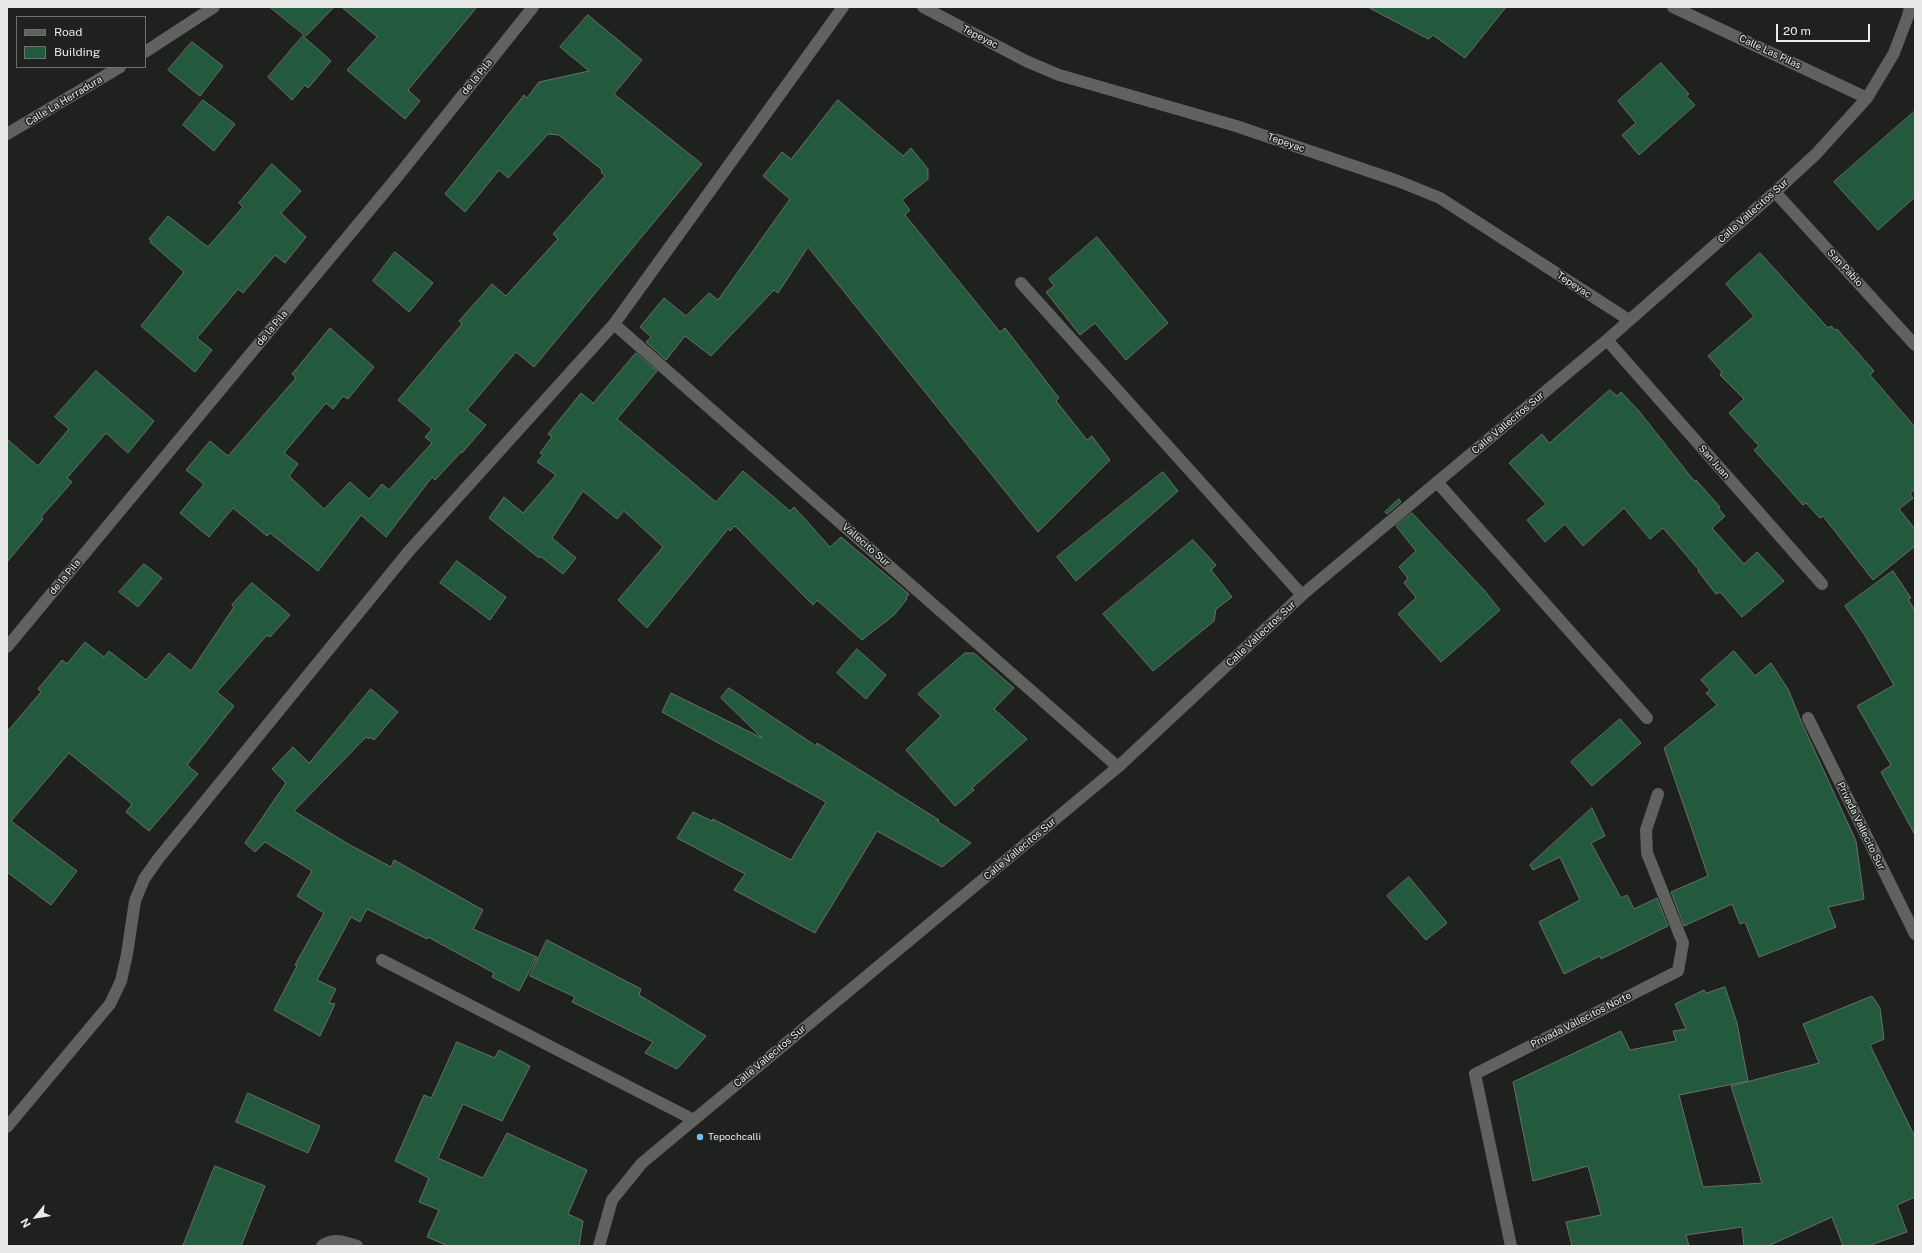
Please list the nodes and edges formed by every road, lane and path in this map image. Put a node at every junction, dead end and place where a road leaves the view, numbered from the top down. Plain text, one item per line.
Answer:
1 (214, 7) edge
2 (533, 7) edge
3 (843, 7) edge
4 (923, 7) edge
5 (1673, 7) edge
6 (1911, 15) edge
7 (146, 51) edge
8 (118, 68) edge
9 (1867, 98) junction
10 (7, 134) edge
11 (1775, 192) junction
12 (1021, 283) dead end
13 (1629, 320) junction
14 (614, 324) junction
15 (1607, 340) junction
16 (1915, 344) edge
17 (1438, 482) junction
18 (1822, 584) dead end
19 (1302, 595) junction
20 (7, 647) edge
21 (1647, 718) dead end
22 (1808, 718) dead end
23 (1118, 767) junction
24 (1658, 794) dead end
25 (1915, 934) edge
26 (382, 960) dead end
27 (694, 1120) junction
28 (7, 1127) edge
29 (322, 1246) edge
30 (357, 1246) edge
31 (599, 1246) edge
32 (1511, 1246) edge

1 - 7 street
2 - 20 street, de la Pila
3 - 14 street
4 - 13 street, Tepeyac
5 - 9 street, Calle Las Pilas
6 - 9 street, Calle Vallecitos Sur
8 - 10 street, Calle La Herradura
9 - 11 street, Calle Vallecitos Sur
11 - 13 street, Calle Vallecitos Sur
11 - 16 street, San Pablo
12 - 19 street
13 - 15 street, Calle Vallecitos Sur
14 - 23 street, Vallecito Sur
14 - 28 street
15 - 17 street, Calle Vallecitos Sur
15 - 18 street, San Juan
17 - 19 street, Calle Vallecitos Sur
17 - 21 street
19 - 23 street, Calle Vallecitos Sur
22 - 25 street, Privada Vallecito Sur
23 - 27 street, Calle Vallecitos Sur
24 - 32 street, Privada Vallecitos Norte
26 - 27 street
27 - 31 street, Calle Vallecitos Sur
29 - 30 street

